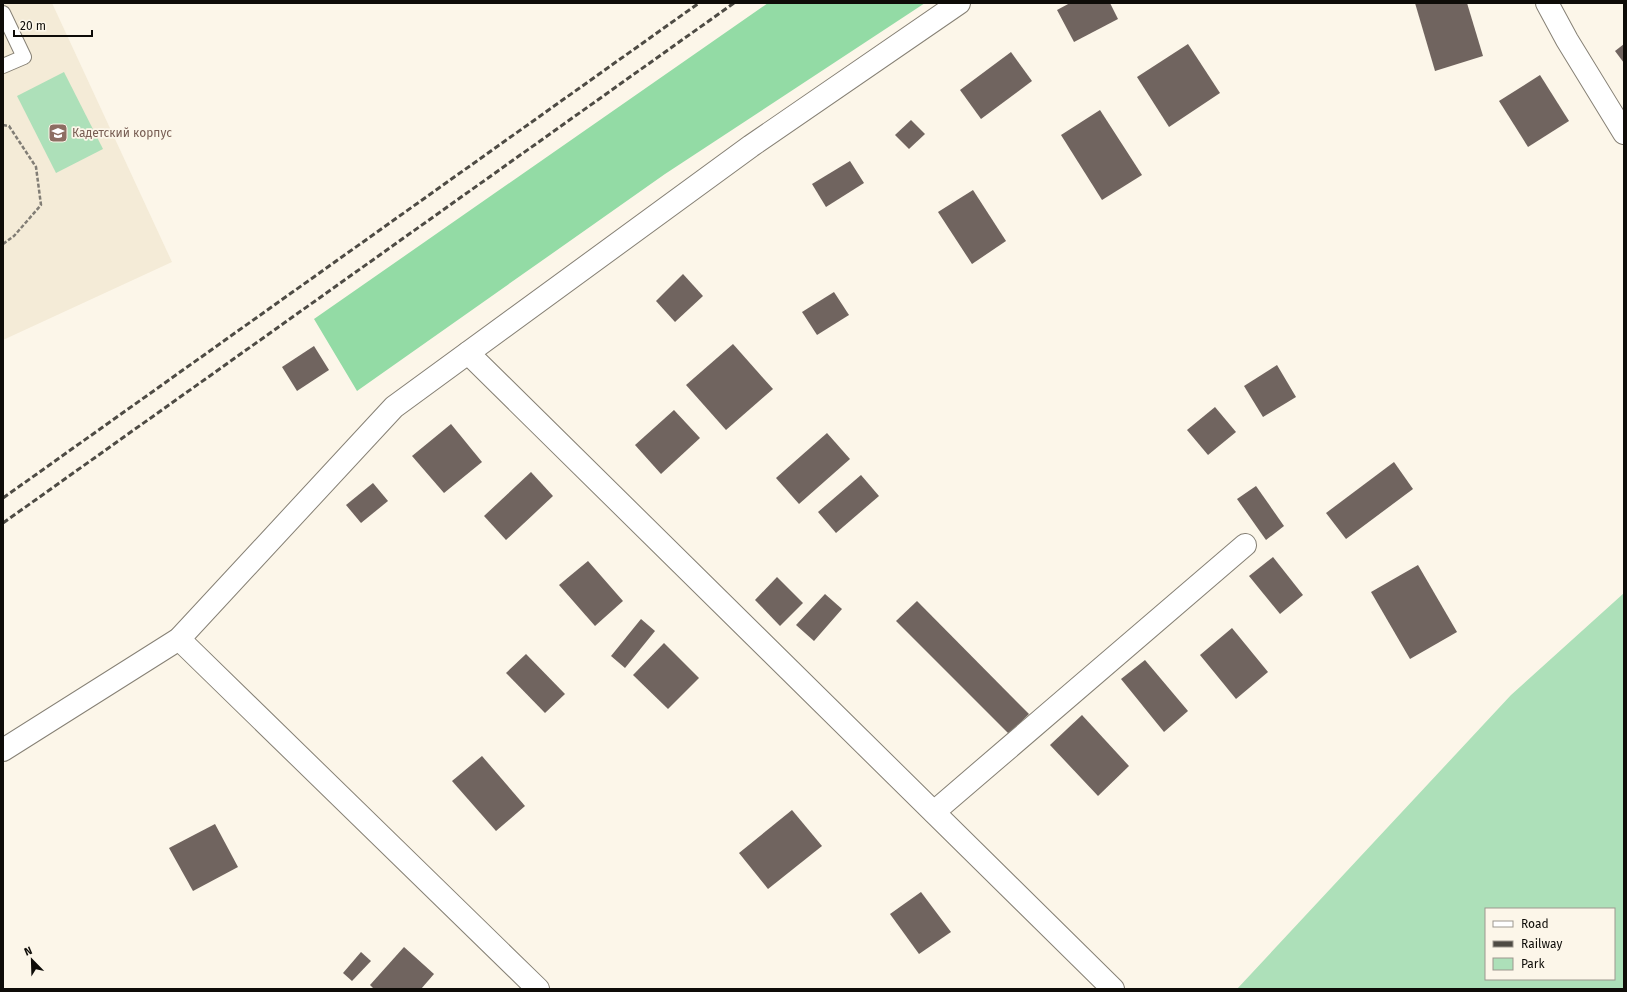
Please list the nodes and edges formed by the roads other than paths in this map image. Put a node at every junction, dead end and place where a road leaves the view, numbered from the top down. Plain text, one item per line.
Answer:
1 (959, 3) edge
2 (1547, 3) edge
3 (3, 14) edge
4 (3, 66) edge
5 (1624, 133) edge
6 (468, 353) junction
7 (1245, 546) dead end
8 (179, 639) junction
9 (3, 750) edge
10 (934, 812) junction
11 (538, 989) edge
12 (1113, 989) edge

1 - 6 street
2 - 5 street
3 - 4 lane
6 - 8 street
6 - 10 street
7 - 10 street
8 - 9 street
8 - 11 street
10 - 12 street

